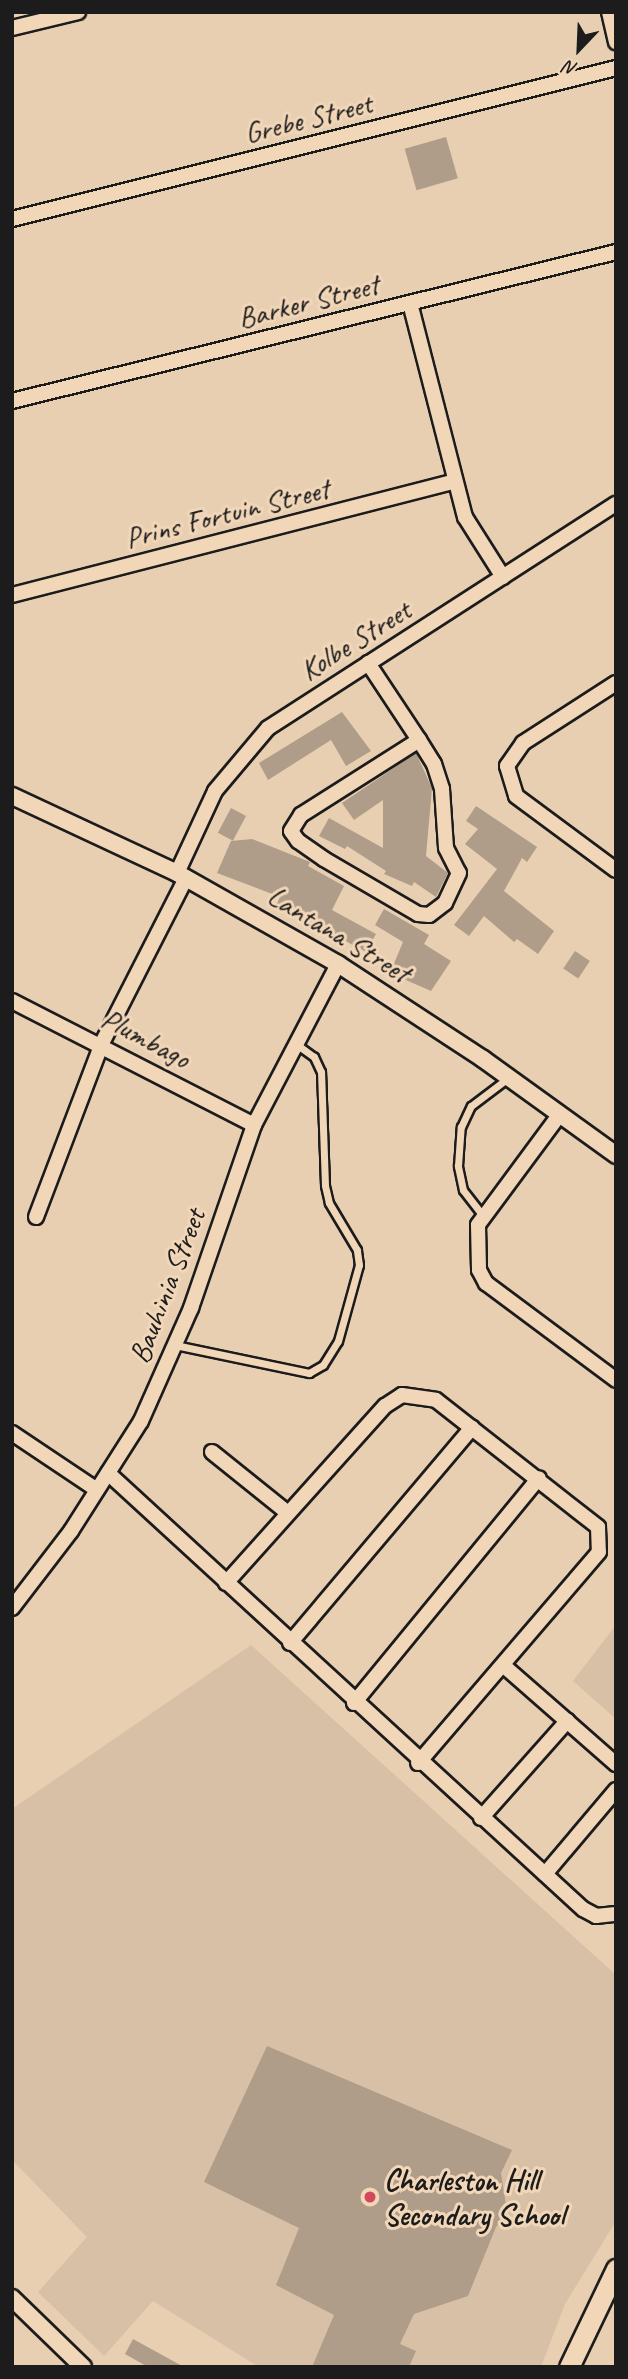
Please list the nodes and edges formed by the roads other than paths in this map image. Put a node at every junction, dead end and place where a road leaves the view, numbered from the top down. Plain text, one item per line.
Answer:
1 (78, 12) edge
2 (609, 12) edge
3 (12, 28) edge
4 (616, 42) edge
5 (616, 68) edge
6 (12, 219) edge
7 (616, 252) edge
8 (410, 303) junction
9 (12, 401) edge
10 (454, 481) junction
11 (616, 504) edge
12 (503, 577) junction
13 (12, 595) edge
14 (368, 663) junction
15 (616, 683) edge
16 (419, 740) junction
17 (12, 796) edge
18 (616, 870) edge
19 (182, 876) junction
20 (338, 964) junction
21 (12, 1001) edge
22 (102, 1043) junction
23 (296, 1044) junction
24 (508, 1077) junction
25 (560, 1114) junction
26 (254, 1125) junction
27 (616, 1155) edge
28 (36, 1217) dead end
29 (484, 1217) junction
30 (174, 1345) junction
31 (616, 1380) edge
32 (472, 1428) junction
33 (12, 1433) edge
34 (212, 1452) dead end
35 (108, 1473) junction
36 (538, 1478) junction
37 (97, 1490) junction
38 (288, 1513) junction
39 (226, 1583) junction
40 (12, 1608) edge
41 (290, 1643) junction
42 (504, 1666) junction
43 (354, 1703) junction
44 (567, 1721) junction
45 (418, 1763) junction
46 (616, 1763) edge
47 (616, 1790) edge
48 (481, 1818) junction
49 (545, 1874) junction
50 (616, 1914) edge
51 (616, 2269) edge
52 (12, 2298) edge
53 (83, 2367) edge
54 (569, 2367) edge

1 - 3 street
2 - 4 street
5 - 6 street, Grebe Street
7 - 8 street, Barker Street
8 - 9 street, Barker Street
8 - 10 street
10 - 12 street
10 - 13 street, Prins Fortuin Street
11 - 12 street, Kolbe Street
12 - 14 street, Kolbe Street
14 - 16 street
14 - 19 street, Kolbe Street
15 - 18 street
16 - 16 street
17 - 19 street, Lantana Street
19 - 20 street, Lantana Street
19 - 22 street, Kolbe Street
20 - 23 street, Bauhinia Street
20 - 24 street, Lantana Street
21 - 22 street, Plumbago
22 - 26 street, Plumbago
22 - 28 street, Kolbe Street
23 - 26 street, Bauhinia Street
23 - 30 lane
24 - 25 street, Lantana Street
24 - 29 lane
25 - 27 street, Lantana Street
25 - 29 street
26 - 30 street, Bauhinia Street
29 - 31 street
30 - 35 street, Bauhinia Street
32 - 36 street
32 - 38 street
32 - 41 street
33 - 37 street
34 - 38 street
35 - 37 street, Bauhinia Street
35 - 39 street
36 - 42 street
36 - 43 street
37 - 40 street, Bauhinia Street
38 - 39 street
39 - 41 street
41 - 43 street
42 - 44 street
42 - 45 street
43 - 45 street
44 - 46 street
44 - 48 street
45 - 48 street
47 - 49 street
48 - 49 street
49 - 50 street
51 - 54 main road
52 - 53 street

